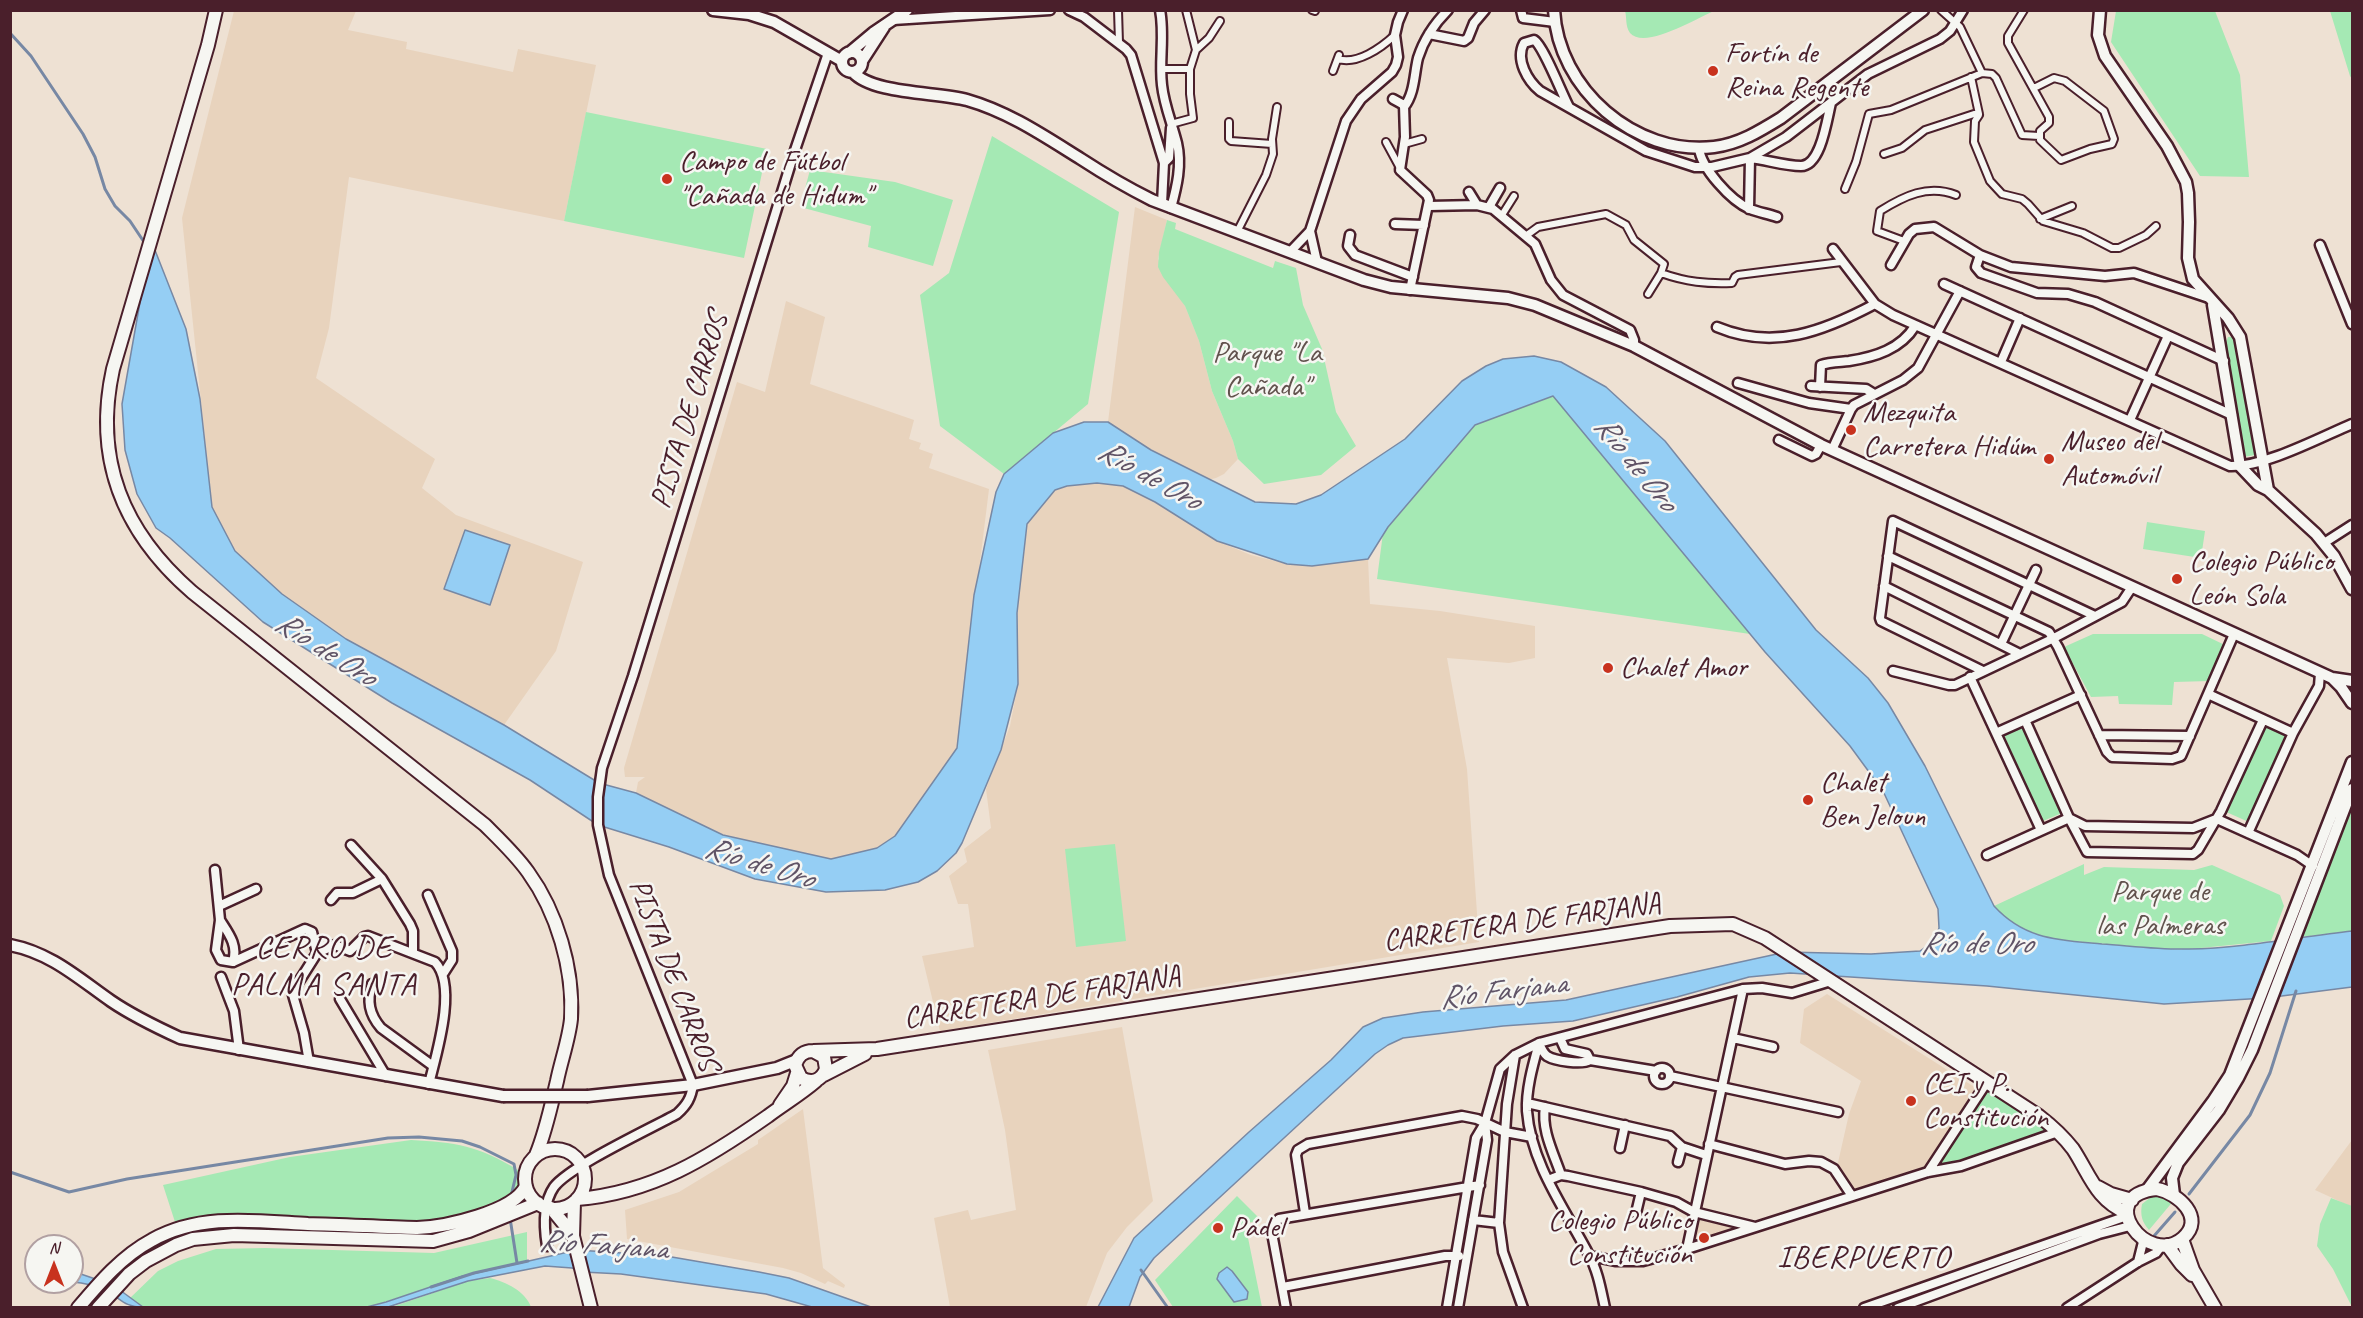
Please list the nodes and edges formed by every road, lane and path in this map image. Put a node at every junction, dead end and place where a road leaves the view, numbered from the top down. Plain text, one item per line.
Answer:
1 (216, 10) edge
2 (713, 10) edge
3 (907, 10) edge
4 (1050, 10) edge
5 (1069, 10) edge
6 (1118, 10) edge
7 (1160, 10) edge
8 (1186, 10) edge
9 (1403, 10) edge
10 (1448, 10) edge
11 (1485, 10) edge
12 (1521, 10) edge
13 (1537, 10) edge
14 (1554, 10) edge
15 (1923, 10) edge
16 (1941, 10) edge
17 (1963, 10) edge
18 (2024, 10) edge
19 (2100, 10) edge
20 (1085, 14) edge
21 (1220, 21) dead end
22 (1537, 21) junction
23 (889, 22) junction
24 (1555, 22) junction
25 (1956, 22) junction
26 (1429, 34) junction
27 (1395, 35) junction
28 (1119, 43) junction
29 (1196, 50) junction
30 (828, 53) junction
31 (846, 57) junction
32 (859, 66) junction
33 (1161, 69) junction
34 (1190, 69) junction
35 (1333, 71) dead end
36 (1982, 73) junction
37 (1971, 77) junction
38 (2034, 88) junction
39 (1393, 99) dead end
40 (1831, 103) junction
41 (1277, 107) dead end
42 (1404, 107) junction
43 (1569, 107) junction
44 (1601, 107) junction
45 (1979, 114) junction
46 (1591, 119) junction
47 (1229, 122) dead end
48 (1171, 124) junction
49 (2039, 136) junction
50 (1422, 139) dead end
51 (1386, 142) dead end
52 (1272, 144) junction
53 (1404, 144) junction
54 (1699, 148) junction
55 (1884, 154) dead end
56 (1750, 158) junction
57 (1164, 164) junction
58 (1399, 166) junction
59 (1706, 168) junction
60 (1500, 188) dead end
61 (1845, 189) dead end
62 (1469, 192) dead end
63 (1956, 195) dead end
64 (1514, 196) dead end
65 (1477, 205) junction
66 (1167, 206) junction
67 (1429, 206) junction
68 (2072, 206) dead end
69 (1489, 207) junction
70 (1749, 208) junction
71 (1502, 215) junction
72 (1777, 217) dead end
73 (2040, 219) junction
74 (1395, 224) dead end
75 (1424, 225) junction
76 (2156, 226) dead end
77 (1310, 231) junction
78 (1237, 232) junction
79 (1350, 235) dead end
80 (1527, 235) junction
81 (1904, 241) junction
82 (2320, 245) dead end
83 (1833, 249) dead end
84 (1290, 252) junction
85 (1980, 255) junction
86 (1317, 262) junction
87 (1841, 262) junction
88 (1891, 265) dead end
89 (1661, 273) junction
90 (1413, 277) junction
91 (1944, 284) dead end
92 (1410, 290) junction
93 (1960, 291) junction
94 (1648, 294) dead end
95 (2211, 300) junction
96 (1875, 304) junction
97 (2020, 318) junction
98 (2352, 324) edge
99 (1915, 326) junction
100 (1717, 327) dead end
101 (1937, 335) junction
102 (2168, 336) junction
103 (1634, 346) junction
104 (2224, 361) junction
105 (2001, 362) junction
106 (2149, 377) junction
107 (1738, 383) dead end
108 (1875, 394) junction
109 (1851, 409) junction
110 (2232, 415) junction
111 (2130, 420) junction
112 (2352, 424) edge
113 (1779, 440) dead end
114 (1821, 445) junction
115 (1832, 450) junction
116 (2263, 461) junction
117 (2240, 466) junction
118 (2268, 490) junction
119 (2352, 525) edge
120 (2324, 543) junction
121 (1888, 556) junction
122 (2036, 570) dead end
123 (2029, 585) junction
124 (1884, 586) junction
125 (2132, 587) junction
126 (2352, 589) edge
127 (2015, 614) junction
128 (2095, 616) junction
129 (2234, 634) junction
130 (2054, 638) junction
131 (2001, 644) junction
132 (2019, 654) junction
133 (1983, 671) junction
134 (1893, 672) dead end
135 (2320, 673) junction
136 (1970, 678) junction
137 (2332, 678) junction
138 (2352, 681) edge
139 (2208, 694) junction
140 (2080, 695) junction
141 (2352, 704) edge
142 (2025, 720) junction
143 (2263, 720) junction
144 (1996, 733) junction
145 (2293, 733) junction
146 (2099, 735) junction
147 (2190, 736) junction
148 (2352, 762) edge
149 (2352, 789) edge
150 (2069, 818) junction
151 (2217, 819) junction
152 (2041, 830) junction
153 (2248, 833) junction
154 (351, 845) dead end
155 (1987, 855) dead end
156 (2313, 866) junction
157 (215, 870) dead end
158 (382, 879) junction
159 (256, 889) dead end
160 (428, 895) dead end
161 (331, 900) dead end
162 (219, 906) junction
163 (220, 920) junction
164 (10, 945) edge
165 (317, 952) junction
166 (413, 953) junction
167 (233, 962) junction
168 (443, 974) junction
169 (221, 977) dead end
170 (1828, 979) junction
171 (372, 984) dead end
172 (1743, 989) junction
173 (340, 999) dead end
174 (1560, 1038) junction
175 (1733, 1038) junction
176 (1539, 1043) junction
177 (1773, 1047) dead end
178 (239, 1050) junction
179 (877, 1050) junction
180 (813, 1051) junction
181 (1515, 1055) junction
182 (1590, 1060) junction
183 (309, 1062) junction
184 (434, 1066) junction
185 (797, 1068) junction
186 (386, 1076) junction
187 (820, 1078) junction
188 (1987, 1082) junction
189 (429, 1084) junction
190 (693, 1085) junction
191 (1722, 1087) junction
192 (1527, 1103) junction
193 (1545, 1107) junction
194 (777, 1108) junction
195 (1838, 1112) dead end
196 (548, 1123) junction
197 (1485, 1123) junction
198 (1625, 1125) junction
199 (1505, 1132) junction
200 (2058, 1132) junction
201 (1532, 1137) junction
202 (1709, 1144) junction
203 (1682, 1147) junction
204 (1620, 1148) dead end
205 (562, 1149) junction
206 (536, 1155) junction
207 (1706, 1155) junction
208 (1678, 1162) dead end
209 (582, 1166) junction
210 (1928, 1172) junction
211 (1561, 1175) junction
212 (585, 1180) junction
213 (1548, 1180) junction
214 (2093, 1182) junction
215 (526, 1185) junction
216 (1468, 1185) junction
217 (1480, 1185) junction
218 (2147, 1190) junction
219 (1641, 1192) junction
220 (609, 1194) junction
221 (2174, 1195) junction
222 (1852, 1196) junction
223 (2132, 1200) junction
224 (575, 1201) junction
225 (546, 1206) junction
226 (511, 1208) junction
227 (1694, 1212) junction
228 (1305, 1213) junction
229 (1636, 1213) dead end
230 (2128, 1218) junction
231 (1473, 1220) junction
232 (1499, 1223) junction
233 (468, 1225) junction
234 (1755, 1227) junction
235 (573, 1236) junction
236 (2144, 1238) junction
237 (2182, 1239) junction
238 (2165, 1245) junction
239 (547, 1246) dead end
240 (1687, 1249) junction
241 (1456, 1255) junction
242 (1467, 1256) junction
243 (1590, 1256) junction
244 (2138, 1262) junction
245 (2198, 1280) junction
246 (1282, 1287) junction
247 (100, 1305) edge
248 (78, 1308) edge
249 (591, 1308) edge
250 (1286, 1308) edge
251 (1447, 1308) edge
252 (1458, 1308) edge
253 (1523, 1308) edge
254 (1605, 1308) edge
255 (1864, 1308) edge
256 (1898, 1308) edge
257 (2067, 1308) edge
258 (2216, 1308) edge

1 - 196 main road
2 - 30 street
3 - 23 street
4 - 23 street
5 - 20 street
6 - 28 street
7 - 33 street
8 - 29 street
9 - 27 street
10 - 26 street
11 - 26 street
12 - 22 street
13 - 22 street
14 - 24 street
15 - 54 street
16 - 25 street
17 - 25 street
18 - 38 street
19 - 95 street
20 - 28 street
21 - 29 street
22 - 24 street
23 - 31 street
23 - 32 street
24 - 44 street
25 - 36 street
25 - 40 street
26 - 42 street
27 - 35 street
27 - 77 street
28 - 57 street
29 - 34 street
30 - 31 street
30 - 190 street, PISTA DE CARROS
31 - 32 street
31 - 32 street
32 - 66 street
33 - 34 street
33 - 48 street
34 - 48 street
36 - 37 street
36 - 49 street
37 - 45 street
37 - 61 street
38 - 49 street
38 - 49 street
39 - 42 street
40 - 56 street
40 - 56 street
41 - 52 street
42 - 53 street
43 - 43 street
43 - 46 street
44 - 46 street
44 - 54 street
45 - 55 street
45 - 73 street
46 - 59 street
47 - 52 street
48 - 57 street
48 - 66 street
50 - 53 street
51 - 58 street
52 - 78 street
53 - 58 street
54 - 59 street
56 - 59 street
56 - 70 street
57 - 66 street
58 - 67 street
59 - 70 street
60 - 69 street
62 - 65 street
63 - 81 street
64 - 71 street
65 - 67 street
65 - 69 street
66 - 78 street
67 - 75 street
68 - 73 street
69 - 71 street
70 - 72 street
71 - 80 street
73 - 76 street
74 - 75 street
75 - 90 street
77 - 84 street
77 - 86 street
78 - 84 street
79 - 90 street
80 - 89 street
80 - 103 street
81 - 85 street
81 - 88 street
82 - 98 street
83 - 87 street
84 - 86 street
85 - 95 street
85 - 102 street
86 - 92 street
87 - 89 street
87 - 96 street
89 - 94 street
90 - 92 street
91 - 93 street
92 - 103 street
93 - 97 street
93 - 101 street
95 - 104 street
95 - 116 street
96 - 99 street
96 - 100 street
97 - 105 street
97 - 106 street
99 - 101 street
99 - 108 street
101 - 105 street
101 - 108 street
102 - 104 street
102 - 106 street
103 - 114 street
104 - 110 street
105 - 111 street
106 - 110 street
106 - 111 street
107 - 109 street
108 - 109 street
109 - 115 street
110 - 117 street
111 - 117 street
112 - 116 street
113 - 114 street
114 - 115 street
115 - 125 street
116 - 117 street
116 - 118 street
117 - 118 street
118 - 120 street
119 - 120 street
120 - 126 street
121 - 123 street
121 - 124 street
121 - 127 street
122 - 123 street
123 - 127 street
123 - 128 street
124 - 131 street
124 - 133 street
125 - 128 street
125 - 129 street
127 - 130 street
127 - 131 street
128 - 130 street
129 - 135 street
129 - 139 street
130 - 132 street
130 - 140 street
131 - 132 street
132 - 133 street
133 - 136 street
134 - 136 street
135 - 137 street
135 - 145 street
136 - 144 street
137 - 138 street
137 - 141 street
139 - 143 street
139 - 147 street
140 - 142 street
140 - 146 street
142 - 144 street
142 - 150 street
143 - 145 street
143 - 151 street
144 - 152 street
145 - 153 street
146 - 147 street
146 - 147 street
148 - 156 street
149 - 221 street
150 - 151 street
150 - 151 street
150 - 152 street
151 - 153 street
152 - 155 street
153 - 156 street
154 - 158 street
156 - 218 street
157 - 162 street
158 - 161 street
158 - 166 street
159 - 162 street
160 - 168 street
162 - 163 street
163 - 167 street
163 - 167 street
164 - 178 street
165 - 166 street
165 - 167 street
165 - 183 street
166 - 168 street
168 - 184 street
169 - 178 street
170 - 172 street
170 - 179 main road, CARRETERA DE FARJANA
170 - 188 main road, CARRETERA DE FARJANA
171 - 184 street
172 - 174 street
172 - 175 street
173 - 186 street
174 - 176 street
174 - 182 street
175 - 177 street
175 - 191 street
176 - 181 street
176 - 182 street
176 - 192 street
178 - 183 street
179 - 180 main road, CARRETERA DE FARJANA
179 - 187 main road, CARRETERA DE FARJANA
180 - 185 main road
180 - 187 main road
181 - 197 street
181 - 199 street
182 - 191 street
183 - 186 street
184 - 189 street
185 - 187 main road
185 - 190 street
185 - 194 main road, CARRETERA DE FARJANA
186 - 189 street
187 - 194 main road, CARRETERA DE FARJANA
188 - 200 main road, CARRETERA DE FARJANA
188 - 210 street
189 - 190 street, bridge
190 - 209 street, PISTA DE CARROS
191 - 195 street
191 - 202 street
192 - 193 street
192 - 201 street
193 - 198 street
193 - 211 street
194 - 220 main road, CARRETERA DE FARJANA
196 - 205 main road
196 - 206 main road
197 - 199 street
197 - 216 street
197 - 217 street
197 - 228 street
198 - 203 street
198 - 204 street
199 - 201 street
199 - 232 street
200 - 210 street
200 - 214 main road, CARRETERA DE FARJANA
201 - 213 street
202 - 207 street
202 - 222 street
203 - 207 street
203 - 208 street
205 - 206 main road
205 - 209 main road
206 - 215 main road
207 - 227 street
209 - 212 main road
209 - 225 street, PISTA DE CARROS
210 - 222 street
211 - 213 street
211 - 219 street
212 - 220 main road
212 - 224 main road
213 - 243 street
214 - 223 main road, CARRETERA DE FARJANA
214 - 230 main road, CARRETERA DE FARJANA
215 - 225 main road
215 - 226 main road
216 - 217 street
216 - 228 street
216 - 241 street
217 - 231 street
218 - 221 main road
218 - 223 main road
219 - 227 street
219 - 229 street
220 - 224 main road, CARRETERA DE FARJANA
221 - 237 main road
222 - 234 street
223 - 230 main road
224 - 225 main road, CARRETERA DE FARJANA
224 - 235 main road
225 - 226 main road
225 - 235 main road
225 - 239 street, PISTA DE CARROS
226 - 233 main road
227 - 234 street
227 - 240 street
228 - 246 street
230 - 236 main road
230 - 255 street
230 - 256 street
231 - 232 street
231 - 242 street
232 - 253 street
233 - 247 main road
233 - 248 main road
234 - 240 street
235 - 249 main road
236 - 238 main road
236 - 244 street
237 - 238 main road
237 - 245 main road
238 - 244 street
238 - 245 main road
240 - 243 street
241 - 242 street
241 - 246 street
241 - 251 street
242 - 252 street
243 - 254 street
244 - 257 street
245 - 258 main road
246 - 250 street

